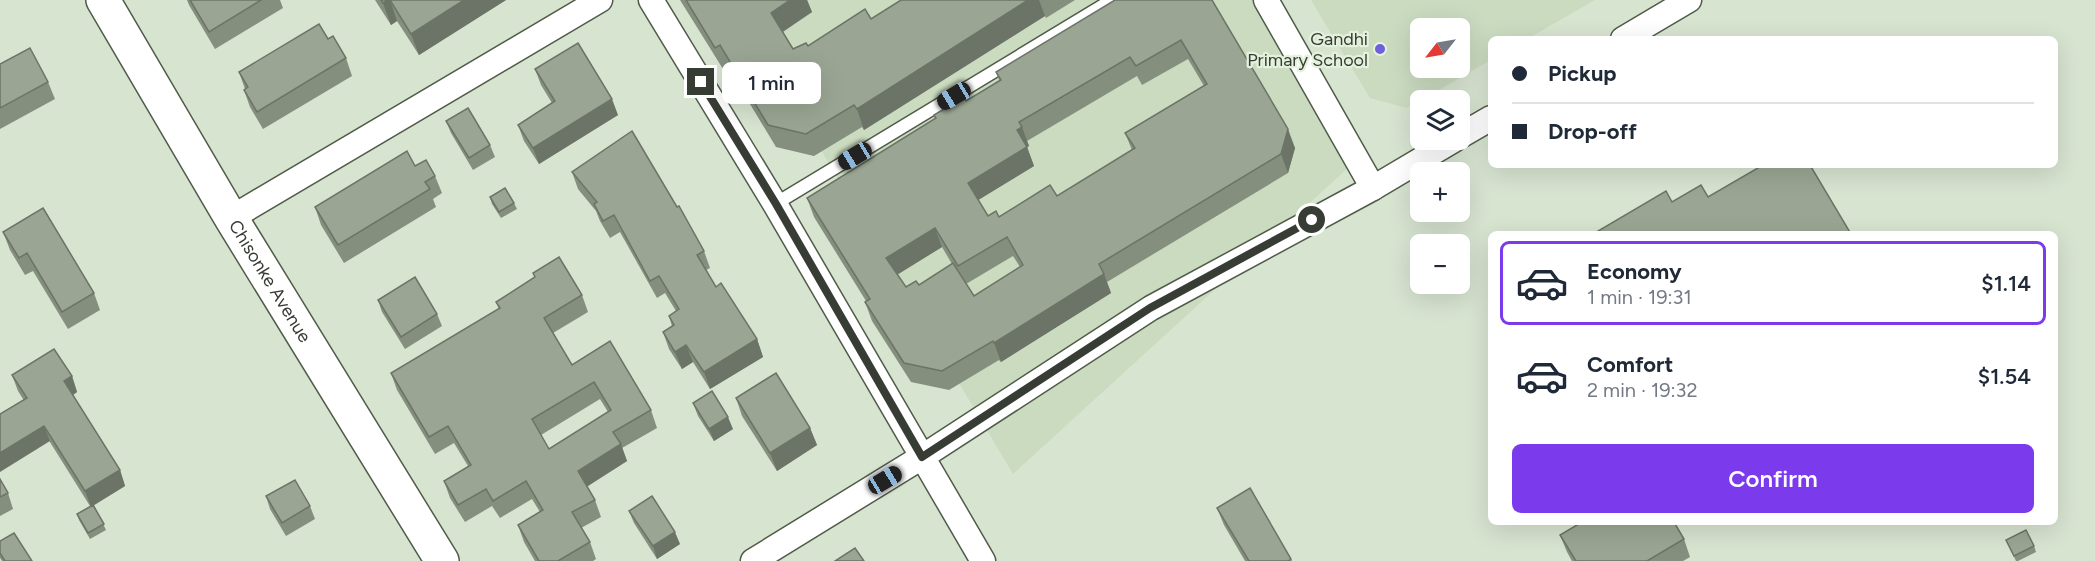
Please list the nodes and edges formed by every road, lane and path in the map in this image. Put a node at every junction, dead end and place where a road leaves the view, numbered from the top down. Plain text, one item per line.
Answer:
1 (103, 0) edge
2 (600, 0) edge
3 (651, 0) edge
4 (1112, 0) edge
5 (1266, 0) edge
6 (1689, 0) edge
7 (1628, 36) edge
8 (1488, 119) edge
9 (1470, 130) edge
10 (1437, 150) edge
11 (1373, 188) junction
12 (776, 204) junction
13 (231, 218) junction
14 (922, 457) junction
15 (442, 561) edge
16 (753, 561) edge
17 (983, 561) edge

1 - 13 street, Chisonke Avenue
2 - 13 street
3 - 12 street
4 - 12 lane
5 - 11 street
6 - 7 street
8 - 9 street
10 - 11 street
11 - 14 street
12 - 14 street
13 - 15 street, Chisonke Avenue
14 - 16 street
14 - 17 street

